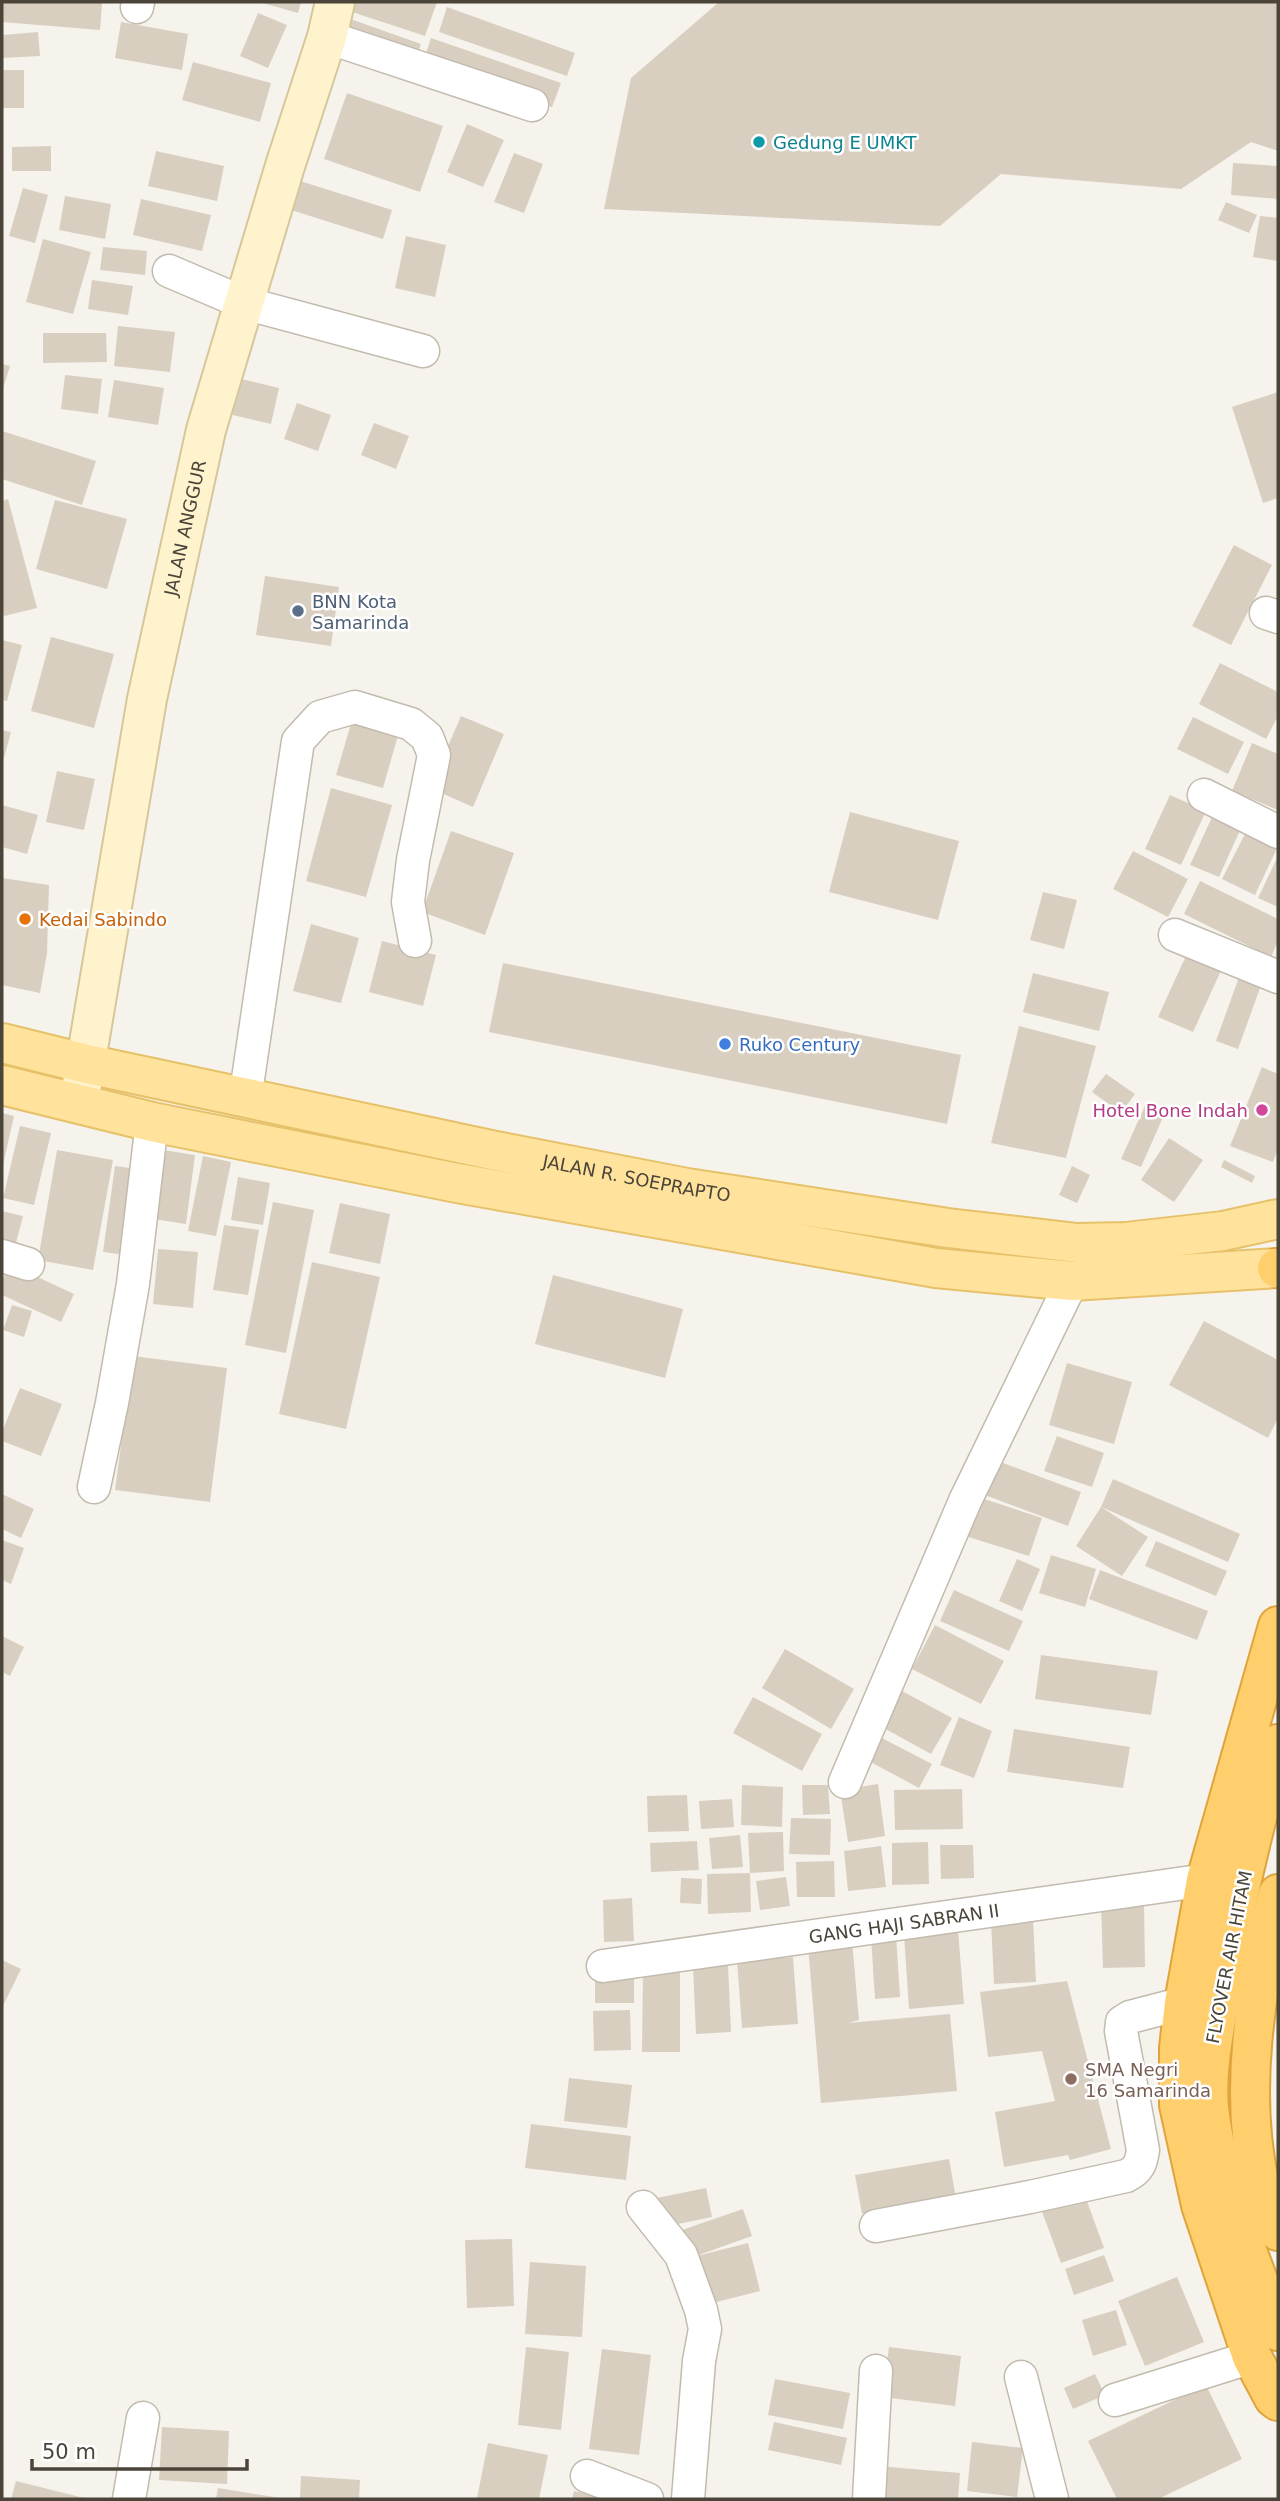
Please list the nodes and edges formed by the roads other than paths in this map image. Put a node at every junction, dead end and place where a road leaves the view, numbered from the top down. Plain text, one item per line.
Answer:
1 (331, 19) edge
2 (532, 106) dead end
3 (169, 271) dead end
4 (244, 303) junction
5 (423, 351) dead end
6 (1204, 795) dead end
7 (1278, 832) edge
8 (1175, 935) dead end
9 (415, 941) dead end
10 (1278, 978) edge
11 (2, 1043) edge
12 (87, 1064) junction
13 (2, 1085) edge
14 (245, 1099) junction
15 (79, 1102) junction
16 (152, 1122) junction
17 (1278, 1219) edge
18 (1278, 1268) edge
19 (1072, 1281) junction
20 (94, 1487) dead end
21 (1278, 1626) edge
22 (1278, 1744) edge
23 (845, 1782) dead end
24 (1206, 1880) junction
25 (1278, 1894) edge
26 (603, 1966) dead end
27 (1184, 2003) junction
28 (1269, 2186) edge
29 (643, 2207) dead end
30 (876, 2226) dead end
31 (1278, 2231) edge
32 (1265, 2344) edge
33 (876, 2371) dead end
34 (1021, 2377) dead end
35 (1115, 2400) dead end
36 (1278, 2401) edge
37 (143, 2418) dead end
38 (587, 2476) dead end
39 (129, 2499) edge
40 (647, 2499) edge
41 (688, 2499) edge
42 (869, 2499) edge
43 (1052, 2499) edge

1 - 2 street
1 - 4 street, JALAN ANGGUR
3 - 4 street
4 - 5 street
4 - 12 street, JALAN ANGGUR
6 - 7 street
8 - 10 street
9 - 14 street
11 - 12 main road, JALAN R. SOEPRAPTO
12 - 14 main road, JALAN R. SOEPRAPTO
12 - 15 street, JALAN ANGGUR
13 - 15 main road
14 - 17 main road, JALAN R. SOEPRAPTO
15 - 16 main road
16 - 19 main road
16 - 20 street
18 - 19 main road
19 - 23 street
21 - 24 highway
22 - 32 highway, FLYOVER AIR HITAM
24 - 26 street, GANG HAJI SABRAN II
24 - 27 highway
25 - 28 highway
27 - 30 street
27 - 32 highway
28 - 31 highway
29 - 41 street
32 - 35 street
32 - 36 highway
33 - 42 street
34 - 43 street
37 - 39 street
38 - 40 street

